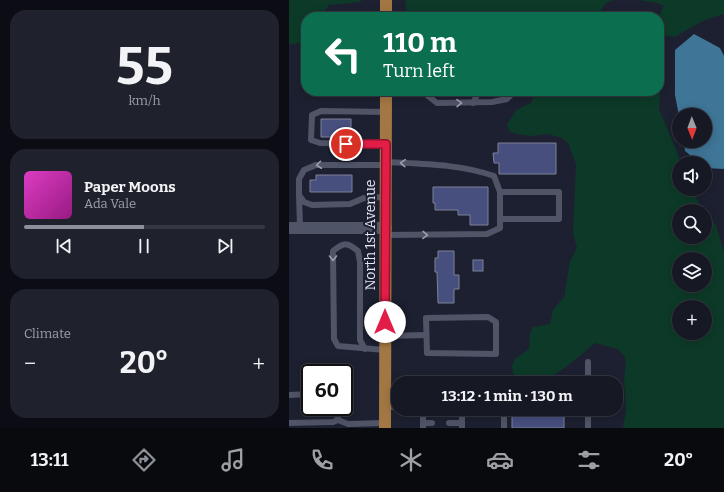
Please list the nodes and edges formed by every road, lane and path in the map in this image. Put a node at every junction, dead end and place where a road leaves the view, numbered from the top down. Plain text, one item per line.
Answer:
1 (386, 0) edge
2 (386, 12) edge
3 (386, 96) edge
4 (428, 96) edge
5 (476, 96) edge
6 (510, 96) edge
7 (473, 103) junction
8 (386, 112) junction
9 (386, 144) junction
10 (386, 163) junction
11 (500, 192) junction
12 (299, 195) junction
13 (386, 197) junction
14 (500, 219) junction
15 (295, 228) edge
16 (386, 231) junction
17 (426, 335) junction
18 (385, 336) junction
19 (365, 349) junction
20 (385, 350) junction
21 (588, 362) dead end
22 (588, 376) edge
23 (289, 394) edge
24 (301, 394) edge
25 (385, 407) junction
26 (391, 407) edge
27 (338, 416) edge
28 (504, 416) edge
29 (588, 416) edge
30 (338, 420) junction
31 (289, 423) edge
32 (432, 423) dead end
33 (449, 423) dead end
34 (347, 426) edge
35 (385, 426) edge
36 (423, 426) edge
37 (462, 426) edge
38 (504, 428) edge
39 (588, 428) edge

1 - 2 main road
3 - 8 main road, North 1st Avenue
4 -> 7 lane
5 - 7 lane
6 - 7 lane
8 - 9 main road, North 1st Avenue
8 - 9 lane
9 - 10 main road, North 1st Avenue
11 -> 10 lane
10 -> 12 lane
10 - 13 main road, North 1st Avenue
11 - 14 lane
11 - 14 lane
12 - 13 lane
12 - 15 lane
13 - 16 main road, North 1st Avenue
16 -> 14 lane
15 - 16 street
16 - 18 main road, North 1st Avenue
17 - 17 lane
17 - 18 lane
18 - 20 main road, North 1st Avenue
19 -> 19 lane
19 - 20 lane
20 - 25 main road, North 1st Avenue
21 - 22 lane
23 - 24 lane
25 - 26 lane
25 - 35 main road, North 1st Avenue
27 - 30 lane
28 - 38 lane
29 - 39 lane
30 - 31 lane
30 - 34 lane
32 - 36 lane
33 - 37 lane
34 - 35 lane

